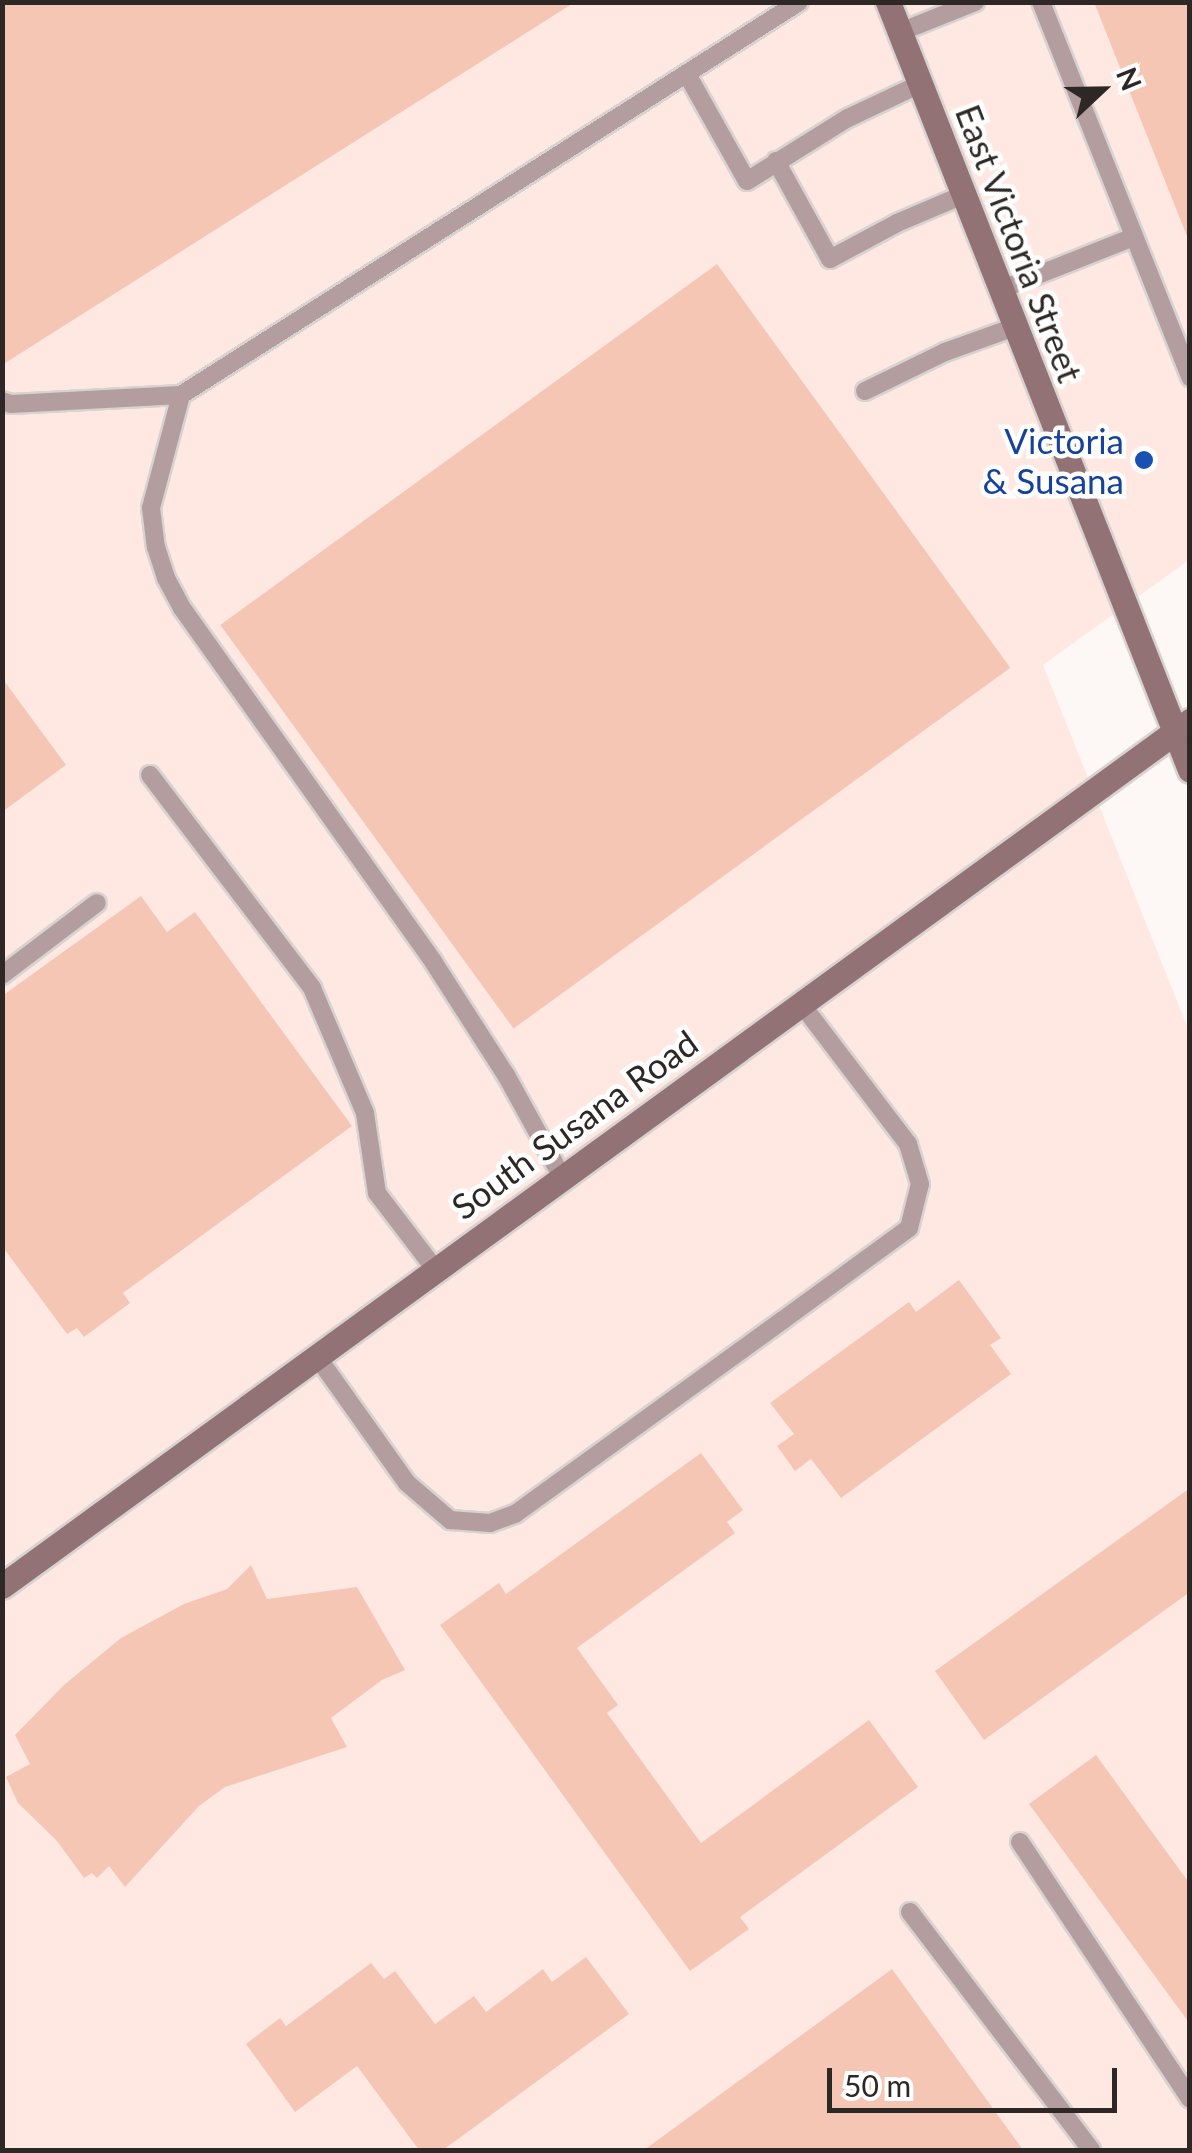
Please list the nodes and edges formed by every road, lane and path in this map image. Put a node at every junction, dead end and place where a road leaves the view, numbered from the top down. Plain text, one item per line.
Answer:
1 (799, 2) edge
2 (888, 2) edge
3 (975, 2) edge
4 (1041, 2) edge
5 (900, 32) junction
6 (688, 76) junction
7 (920, 84) junction
8 (776, 161) junction
9 (964, 195) junction
10 (1134, 237) junction
11 (1000, 290) junction
12 (1015, 327) junction
13 (1190, 377) edge
14 (865, 391) dead end
15 (181, 395) junction
16 (2, 401) edge
17 (1182, 727) edge
18 (1190, 770) edge
19 (150, 775) dead end
20 (98, 903) dead end
21 (2, 974) edge
22 (800, 1002) junction
23 (562, 1176) junction
24 (436, 1268) junction
25 (316, 1355) junction
26 (2, 1586) edge
27 (1020, 1842) dead end
28 (910, 1912) dead end
29 (1190, 2099) edge
30 (1090, 2150) edge

1 - 6 lane
2 - 5 street, East Victoria Street
3 - 5 lane
4 - 10 lane
5 - 7 street, East Victoria Street
6 - 8 lane
6 - 15 lane
7 - 8 lane
7 - 9 street, East Victoria Street
8 - 9 lane
9 - 11 street, East Victoria Street
10 - 11 lane
10 - 13 lane
11 - 12 street, East Victoria Street
12 - 14 lane
12 - 17 street, East Victoria Street
15 - 16 lane
15 - 23 lane
17 - 18 street, East Victoria Street
17 - 22 street, South Susana Road
19 - 24 lane
20 - 21 lane
22 - 23 street, South Susana Road
22 - 25 lane
23 - 24 street, South Susana Road
24 - 25 street, South Susana Road
25 - 26 street, South Susana Road
27 - 29 lane
28 - 30 lane

